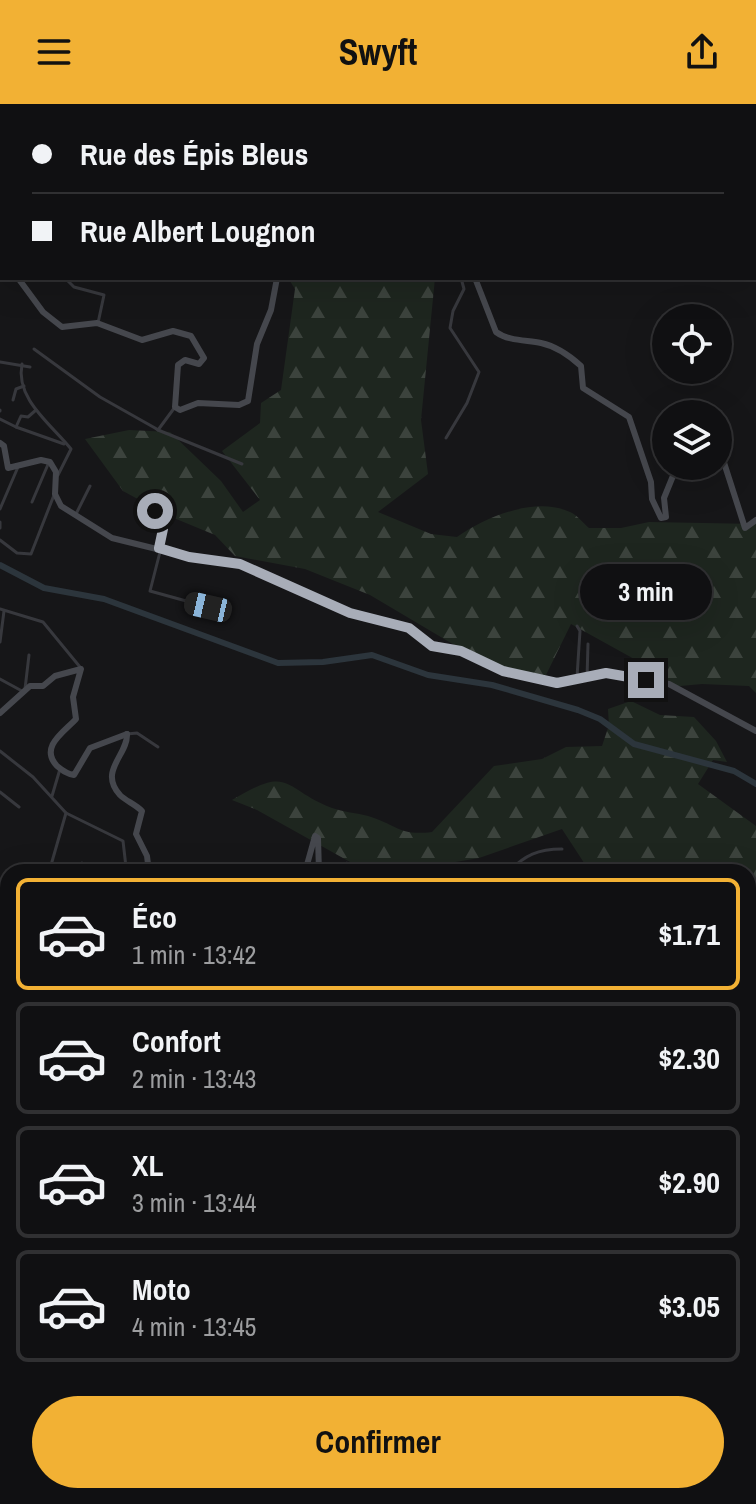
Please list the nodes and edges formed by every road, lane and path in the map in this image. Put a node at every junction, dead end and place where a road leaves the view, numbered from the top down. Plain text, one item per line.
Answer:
1 (20, 280) edge
2 (67, 280) edge
3 (277, 280) edge
4 (462, 280) edge
5 (476, 280) edge
6 (98, 323) junction
7 (34, 349) dead end
8 (0, 362) edge
9 (22, 364) junction
10 (30, 367) dead end
11 (24, 386) junction
12 (13, 400) dead end
13 (175, 407) junction
14 (36, 410) junction
15 (0, 419) edge
16 (16, 427) junction
17 (158, 430) junction
18 (446, 438) dead end
19 (0, 443) edge
20 (67, 445) junction
21 (49, 462) junction
22 (242, 464) dead end
23 (18, 467) junction
24 (57, 475) junction
25 (671, 480) edge
26 (730, 480) edge
27 (90, 486) dead end
28 (55, 491) junction
29 (32, 502) dead end
30 (149, 505) dead end
31 (0, 509) edge
32 (76, 514) junction
33 (756, 520) edge
34 (0, 522) edge
35 (0, 528) edge
36 (0, 540) edge
37 (160, 548) junction
38 (208, 607) dead end
39 (2, 610) edge
40 (577, 626) dead end
41 (0, 642) edge
42 (588, 644) dead end
43 (29, 655) dead end
44 (81, 669) junction
45 (587, 678) junction
46 (0, 679) edge
47 (577, 681) junction
48 (24, 690) junction
49 (0, 713) edge
50 (756, 731) edge
51 (127, 734) junction
52 (158, 747) dead end
53 (0, 751) edge
54 (60, 769) junction
55 (0, 792) edge
56 (52, 797) junction
57 (19, 807) dead end
58 (66, 813) junction
59 (562, 849) dead end
60 (52, 864) edge
61 (126, 864) edge
62 (147, 864) edge
63 (307, 864) edge
64 (319, 864) edge
65 (516, 864) edge

1 - 6 street
2 - 6 street
3 - 13 street
4 - 18 street
5 - 25 street
6 - 13 street
7 - 17 street
8 - 9 street
9 - 10 street
9 - 11 street
11 - 12 street
11 - 14 street
13 - 17 street
14 - 16 street
14 - 20 street
15 - 16 street
16 - 20 street
17 - 22 street
19 - 23 street
20 - 24 street
21 - 23 street
21 - 24 street
21 - 29 street
23 - 31 street
24 - 28 street
26 - 33 street
27 - 32 street
28 - 32 street
28 - 36 street
30 - 37 street
32 - 37 street
34 - 35 street
37 - 38 street
37 - 47 street
39 - 41 street
39 - 44 street
40 - 47 street
42 - 45 street
43 - 48 street
44 - 48 street
44 - 54 street
45 - 47 street
45 - 50 street
46 - 48 street
48 - 49 street
51 - 52 street
51 - 54 street
51 - 62 street
53 - 56 street
54 - 56 street
55 - 57 street
56 - 58 street
58 - 60 street
58 - 61 street
59 - 65 street
63 - 64 street

